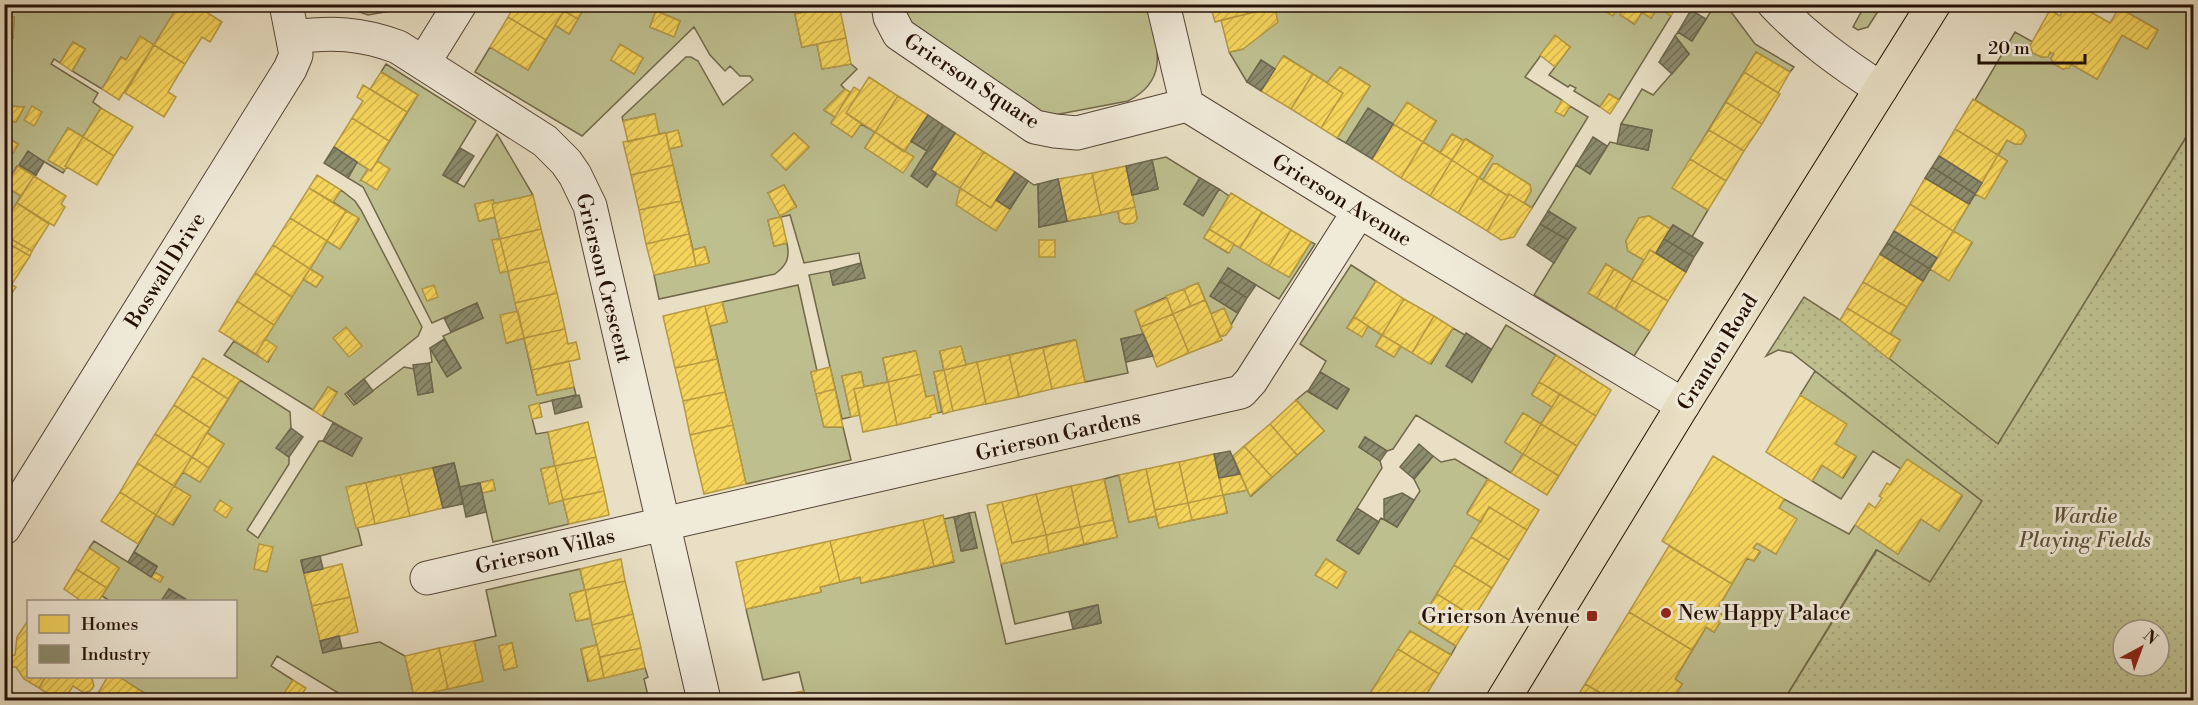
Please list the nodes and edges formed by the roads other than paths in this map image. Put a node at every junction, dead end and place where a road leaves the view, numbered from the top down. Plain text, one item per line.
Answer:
1 (286, 4) edge
2 (460, 4) edge
3 (888, 4) edge
4 (1162, 4) edge
5 (1774, 4) edge
6 (1934, 4) edge
7 (293, 37) junction
8 (424, 62) junction
9 (1881, 89) junction
10 (1187, 105) junction
11 (1359, 211) junction
12 (1683, 405) junction
13 (664, 524) junction
14 (4, 528) edge
15 (427, 578) dead end
16 (704, 700) edge
17 (1503, 700) edge

1 - 7 street, Boswall Drive
2 - 8 street
3 - 10 street, Grierson Square
4 - 10 street
5 - 9 street
6 - 9 main road, Granton Road
7 - 8 street, Grierson Crescent
7 - 14 street, Boswall Drive
8 - 13 street, Grierson Crescent
9 - 12 main road, Granton Road
10 - 11 street, Grierson Avenue
11 - 12 street, Grierson Avenue
11 - 13 street, Grierson Gardens
12 - 17 main road, Granton Road
13 - 15 street, Grierson Villas
13 - 16 street, Grierson Crescent

